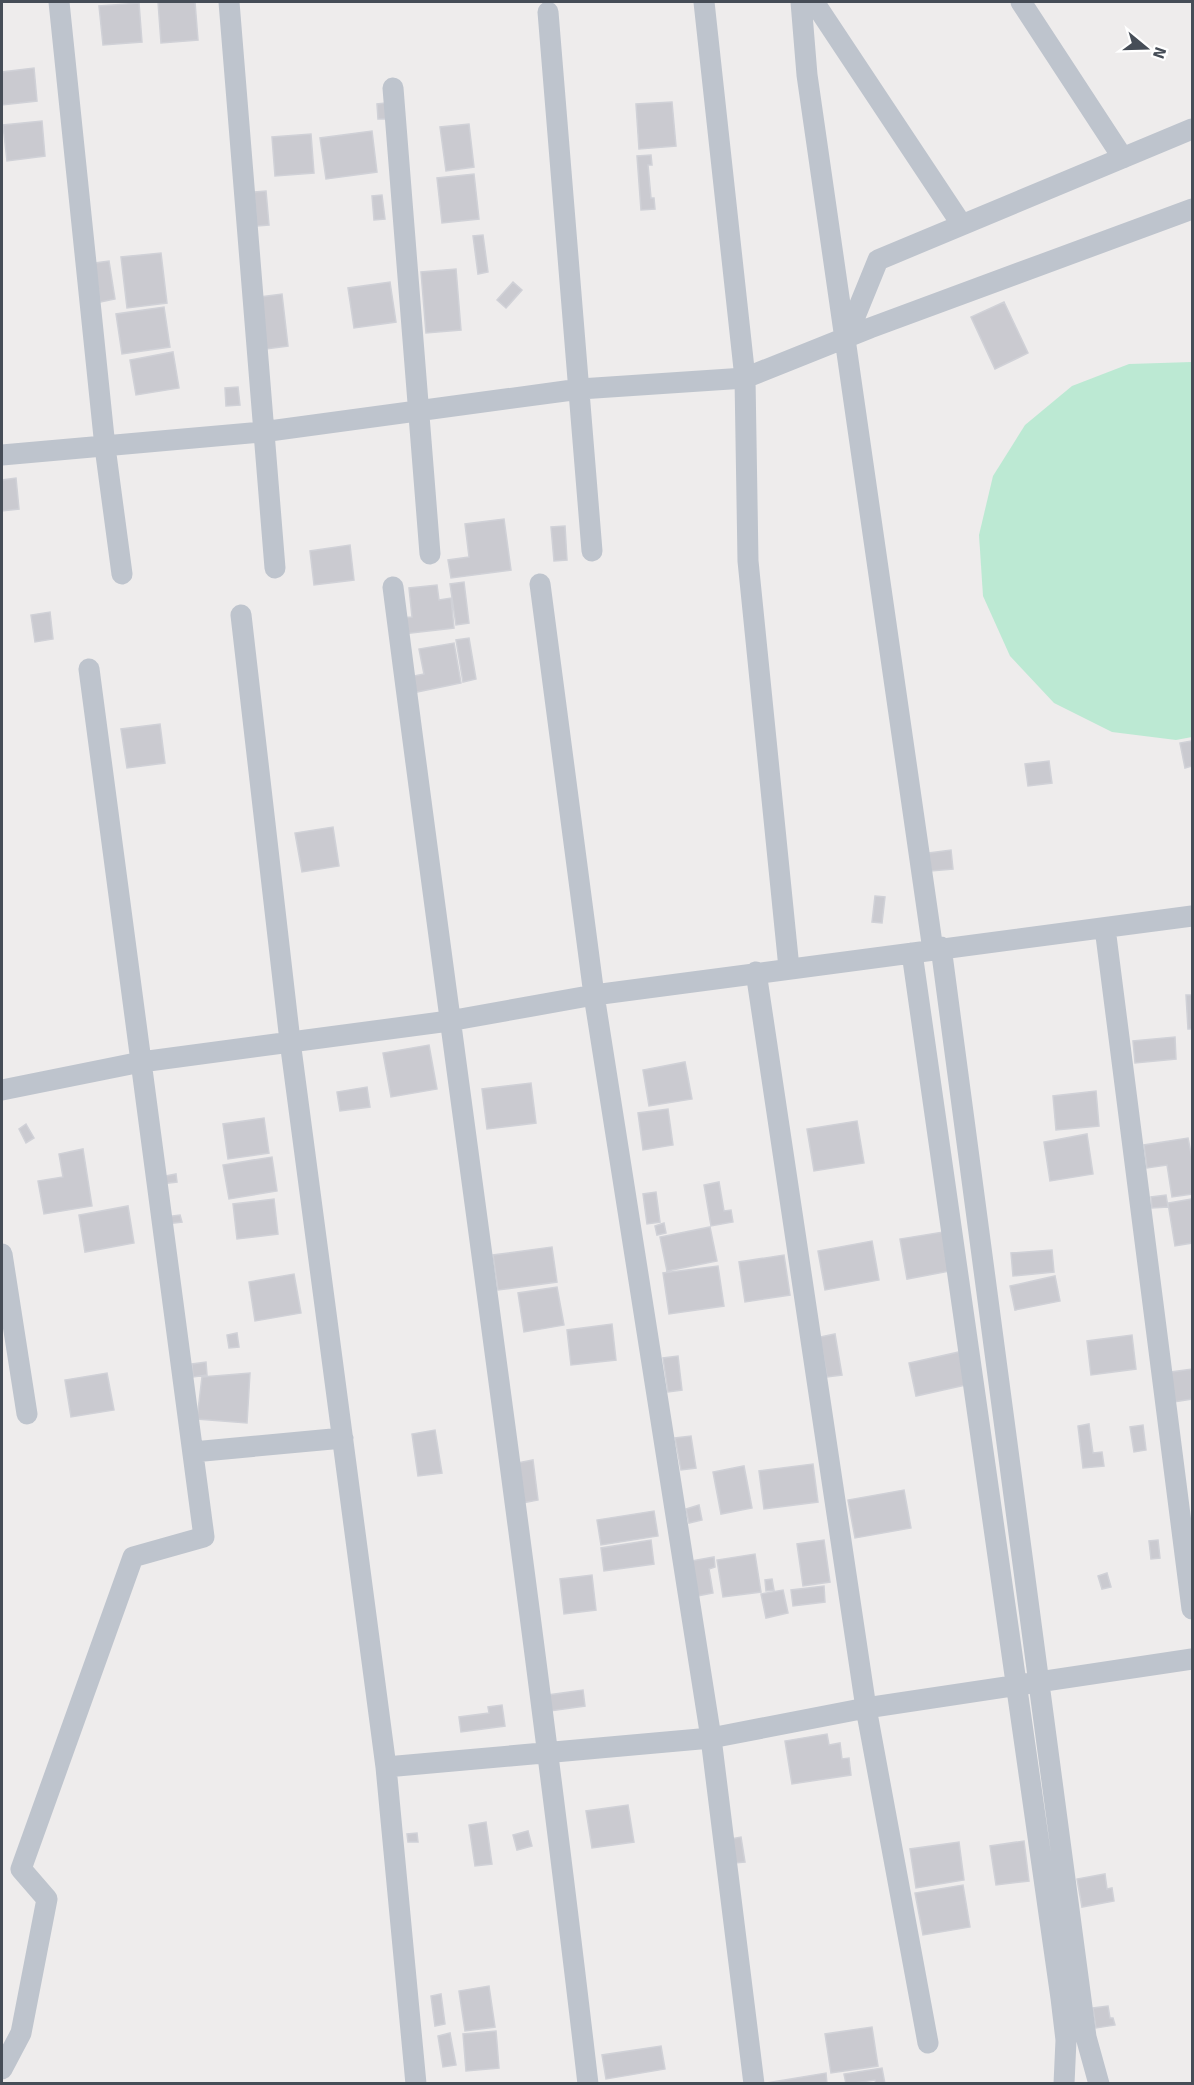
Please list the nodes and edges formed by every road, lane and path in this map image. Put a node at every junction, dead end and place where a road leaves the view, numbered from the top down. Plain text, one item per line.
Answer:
1 (59, 2) edge
2 (229, 2) edge
3 (704, 2) edge
4 (801, 2) edge
5 (813, 2) edge
6 (1021, 2) edge
7 (548, 12) dead end
8 (393, 88) dead end
9 (1192, 129) edge
10 (1123, 158) junction
11 (1192, 209) edge
12 (962, 225) junction
13 (846, 338) junction
14 (745, 378) junction
15 (580, 389) junction
16 (418, 412) junction
17 (262, 432) junction
18 (105, 447) junction
19 (2, 455) edge
20 (592, 551) dead end
21 (430, 554) dead end
22 (275, 568) dead end
23 (122, 574) dead end
24 (540, 584) dead end
25 (393, 587) dead end
26 (241, 615) dead end
27 (89, 669) dead end
28 (1192, 916) edge
29 (1105, 928) junction
30 (937, 948) junction
31 (912, 953) junction
32 (789, 968) junction
33 (756, 972) junction
34 (594, 995) junction
35 (449, 1021) junction
36 (290, 1041) junction
37 (141, 1062) junction
38 (2, 1090) edge
39 (2, 1254) edge
40 (27, 1414) dead end
41 (343, 1438) junction
42 (193, 1452) junction
43 (1192, 1609) edge
44 (1192, 1659) edge
45 (1040, 1682) junction
46 (1016, 1686) junction
47 (867, 1708) junction
48 (711, 1738) junction
49 (550, 1753) junction
50 (386, 1767) junction
51 (1071, 1997) junction
52 (1076, 2038) junction
53 (928, 2043) dead end
54 (2, 2069) edge
55 (416, 2084) edge
56 (588, 2084) edge
57 (754, 2084) edge
58 (1064, 2084) edge
59 (1099, 2084) edge

1 - 18 street
2 - 17 street
3 - 14 street
4 - 13 street
5 - 12 street
6 - 10 street
7 - 15 street
8 - 16 street
9 - 10 street
10 - 12 street
11 - 13 street
12 - 13 street
13 - 14 street
13 - 30 street
14 - 15 street
14 - 32 street
15 - 16 street
15 - 20 street
16 - 17 street
16 - 21 street
17 - 18 street
17 - 22 street
18 - 19 street
18 - 23 street
24 - 34 street
25 - 35 street
26 - 36 street
27 - 37 street
28 - 29 street
29 - 30 street
29 - 43 street
30 - 31 street
30 - 45 street
31 - 32 street
31 - 46 street
32 - 33 street
33 - 34 street
33 - 47 street
34 - 35 street
34 - 48 street
35 - 36 street
35 - 49 street
36 - 37 street
36 - 41 street
37 - 38 street
37 - 42 street
39 - 40 street
41 - 42 street
41 - 50 street
42 - 54 street
44 - 45 street
45 - 46 street
45 - 51 street
46 - 47 street
46 - 51 street
47 - 48 street
47 - 53 street
48 - 49 street
48 - 57 street
49 - 50 street
49 - 56 street
50 - 55 street
51 - 52 street
52 - 58 street
52 - 59 street

